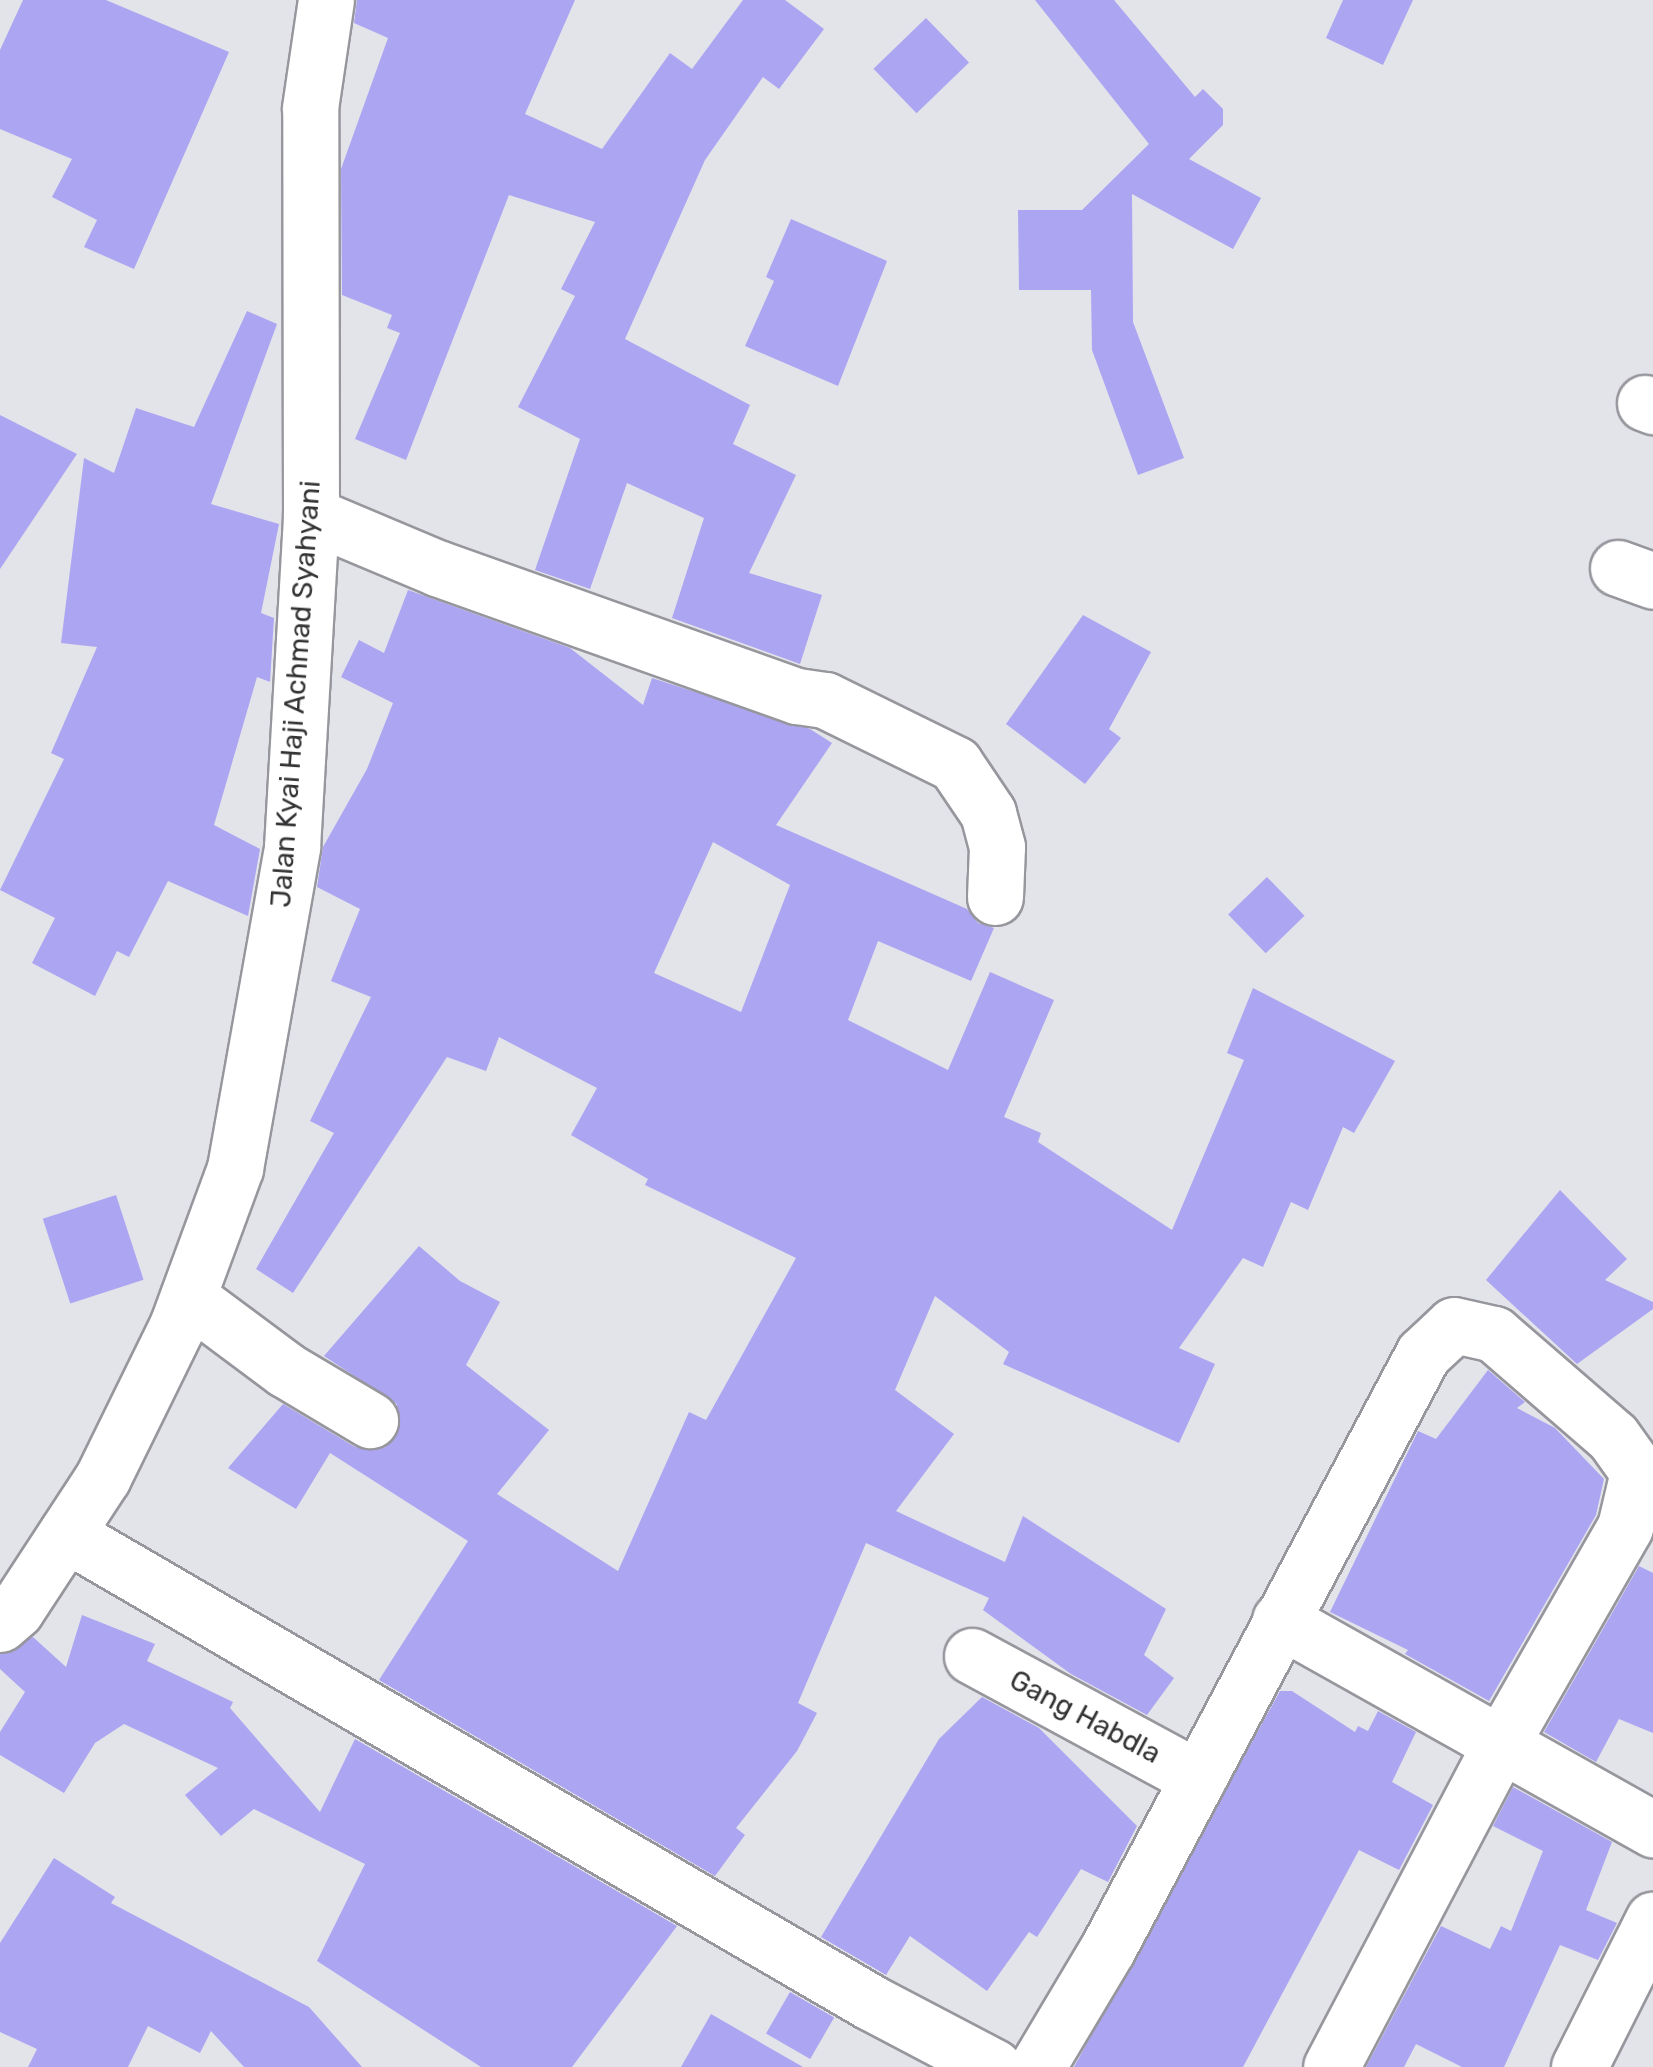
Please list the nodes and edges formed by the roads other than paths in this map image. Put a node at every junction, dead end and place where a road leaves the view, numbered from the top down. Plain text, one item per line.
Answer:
1 (326, 0) edge
2 (311, 514) junction
3 (995, 898) dead end
4 (188, 1296) junction
5 (370, 1420) dead end
6 (66, 1534) junction
7 (1280, 1620) junction
8 (0, 1624) edge
9 (972, 1656) dead end
10 (1499, 1747) junction
11 (1198, 1778) junction
12 (1653, 1829) edge
13 (1653, 1920) edge
14 (994, 2067) edge
15 (1037, 2067) edge
16 (1331, 2067) edge
17 (1579, 2067) edge

1 - 2 street, Jalan Kyai Haji Achmad Syahyani
2 - 3 street
2 - 4 street, Jalan Kyai Haji Achmad Syahyani
4 - 5 street
4 - 6 street, Jalan Kyai Haji Achmad Syahyani
6 - 8 street, Jalan Kyai Haji Achmad Syahyani
6 - 14 street
7 - 10 street
7 - 10 street
7 - 11 street
9 - 11 street, Gang Habdla
10 - 12 street
10 - 16 street
11 - 15 street
13 - 17 street

